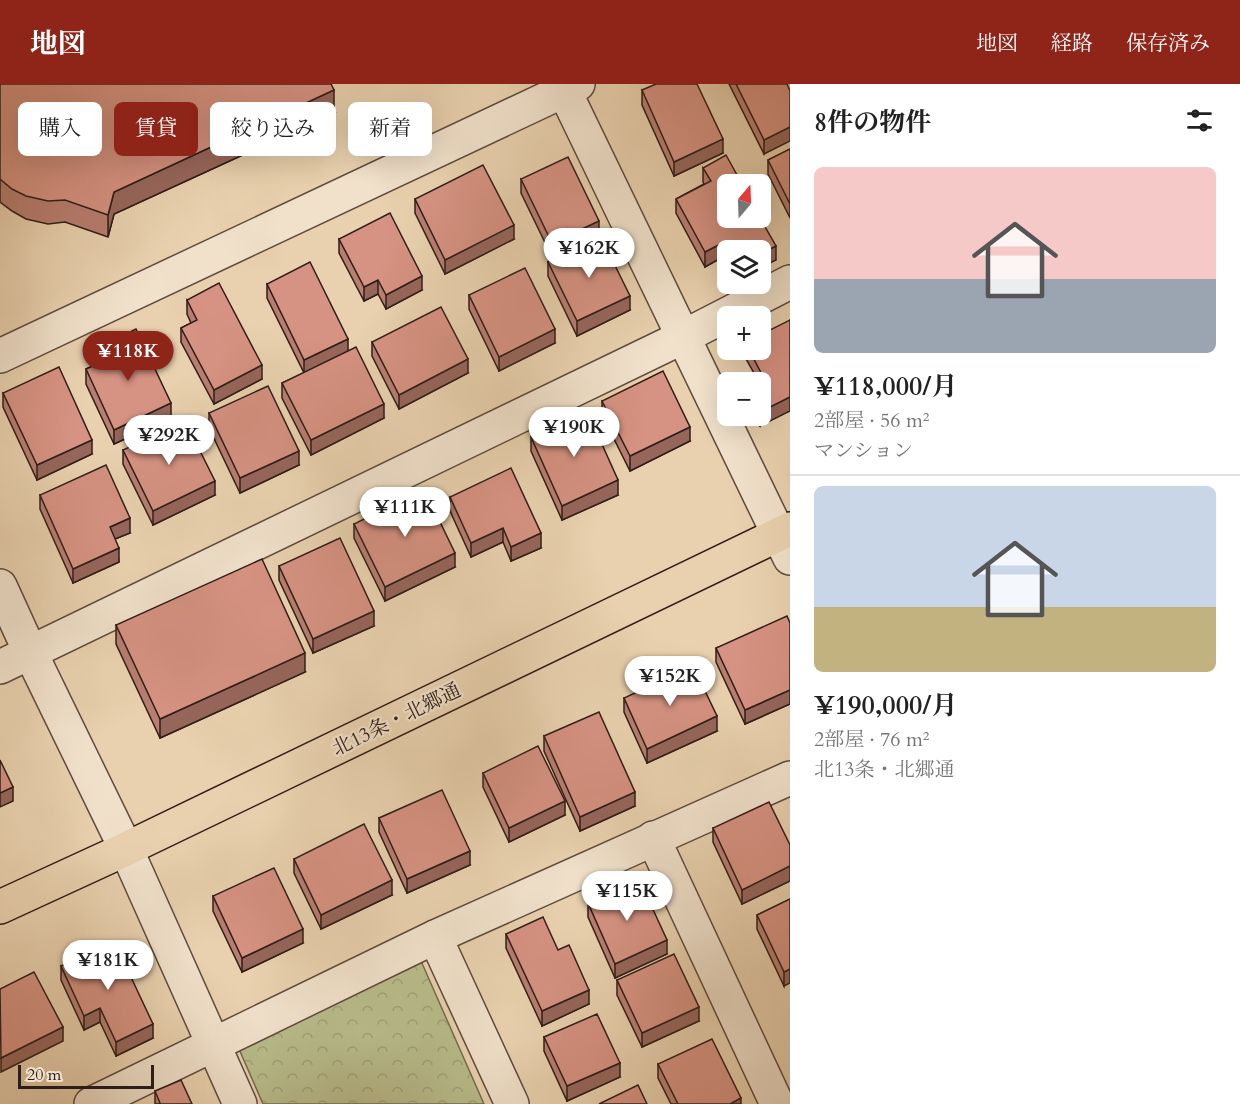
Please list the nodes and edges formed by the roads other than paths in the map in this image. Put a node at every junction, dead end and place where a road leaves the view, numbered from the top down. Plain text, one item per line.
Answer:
1 (571, 87) edge
2 (790, 282) edge
3 (683, 337) junction
4 (0, 356) edge
5 (786, 540) edge
6 (0, 586) edge
7 (31, 654) junction
8 (0, 668) edge
9 (790, 778) edge
10 (653, 838) junction
11 (126, 849) junction
12 (0, 907) edge
13 (435, 937) junction
14 (214, 1046) junction
15 (91, 1104) edge
16 (240, 1104) edge
17 (512, 1104) edge
18 (777, 1104) edge

1 - 3 street
1 - 4 street
2 - 3 street
3 - 5 street
3 - 7 street
5 - 11 main road, 北13条・北郷通
6 - 7 street
7 - 8 street
7 - 11 street
9 - 10 street
10 - 13 street
10 - 18 street
11 - 12 main road, 北13条・北郷通
11 - 14 street
13 - 14 street
13 - 17 street
14 - 15 street
14 - 16 street

